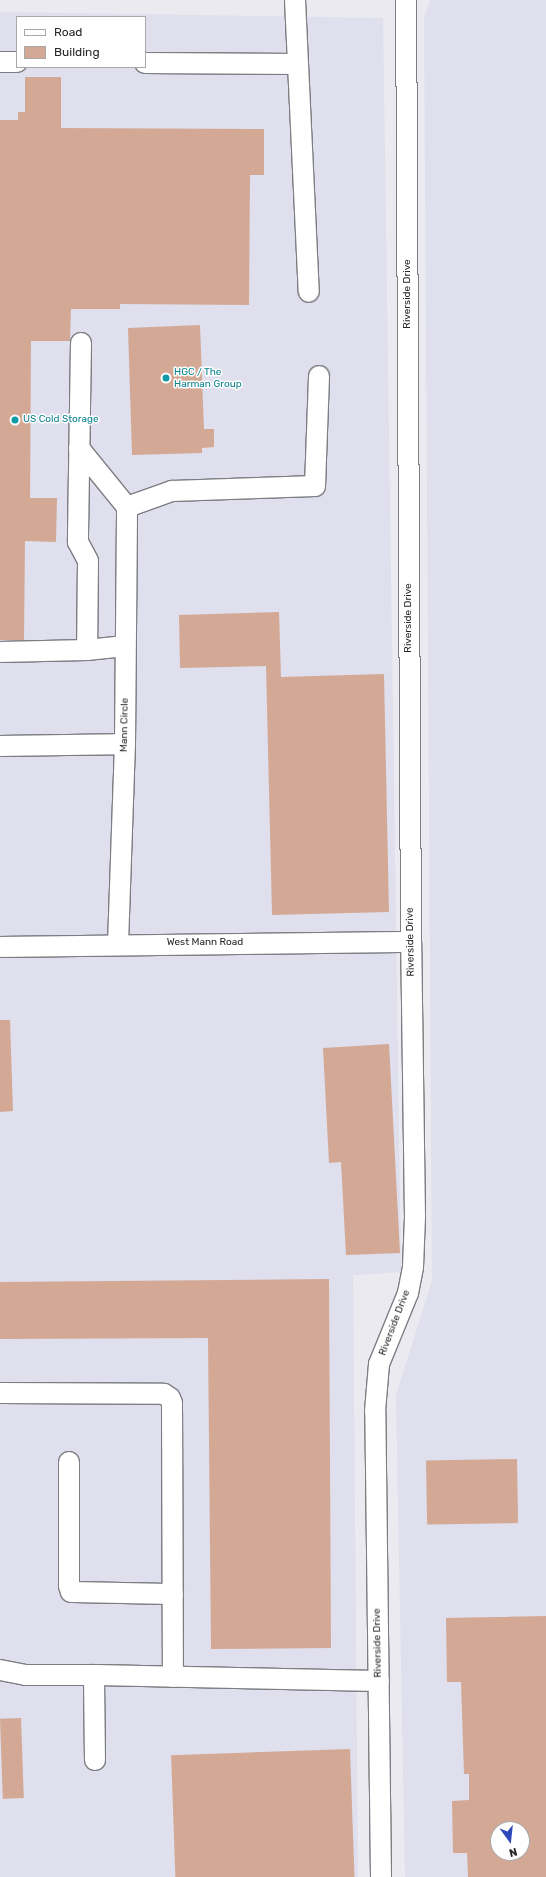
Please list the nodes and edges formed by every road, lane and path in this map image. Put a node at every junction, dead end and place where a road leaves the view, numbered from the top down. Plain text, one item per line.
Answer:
1 (295, 0) edge
2 (406, 0) edge
3 (0, 62) edge
4 (16, 62) edge
5 (146, 63) edge
6 (297, 64) junction
7 (309, 292) dead end
8 (81, 344) dead end
9 (320, 376) dead end
10 (79, 448) junction
11 (127, 506) junction
12 (125, 646) junction
13 (88, 650) junction
14 (0, 652) edge
15 (125, 744) junction
16 (0, 746) edge
17 (411, 942) junction
18 (118, 944) junction
19 (0, 947) edge
20 (0, 1393) edge
21 (69, 1462) dead end
22 (172, 1594) junction
23 (0, 1670) edge
24 (94, 1675) junction
25 (172, 1677) junction
26 (379, 1681) junction
27 (95, 1760) dead end
28 (381, 1877) edge

1 - 6 street
2 - 17 street, Riverside Drive
3 - 4 street
5 - 6 street
6 - 7 street
8 - 10 street
9 - 11 street
10 - 11 street
10 - 13 street
11 - 12 street, Mann Circle
12 - 13 street
12 - 15 street, Mann Circle
13 - 14 street
15 - 16 street
15 - 18 street, Mann Circle
17 - 18 street, West Mann Road
17 - 26 street, Riverside Drive
18 - 19 street, West Mann Road
20 - 22 street
21 - 22 street
22 - 25 street
23 - 24 street
24 - 25 street
24 - 27 street
25 - 26 street
26 - 28 street, Riverside Drive

